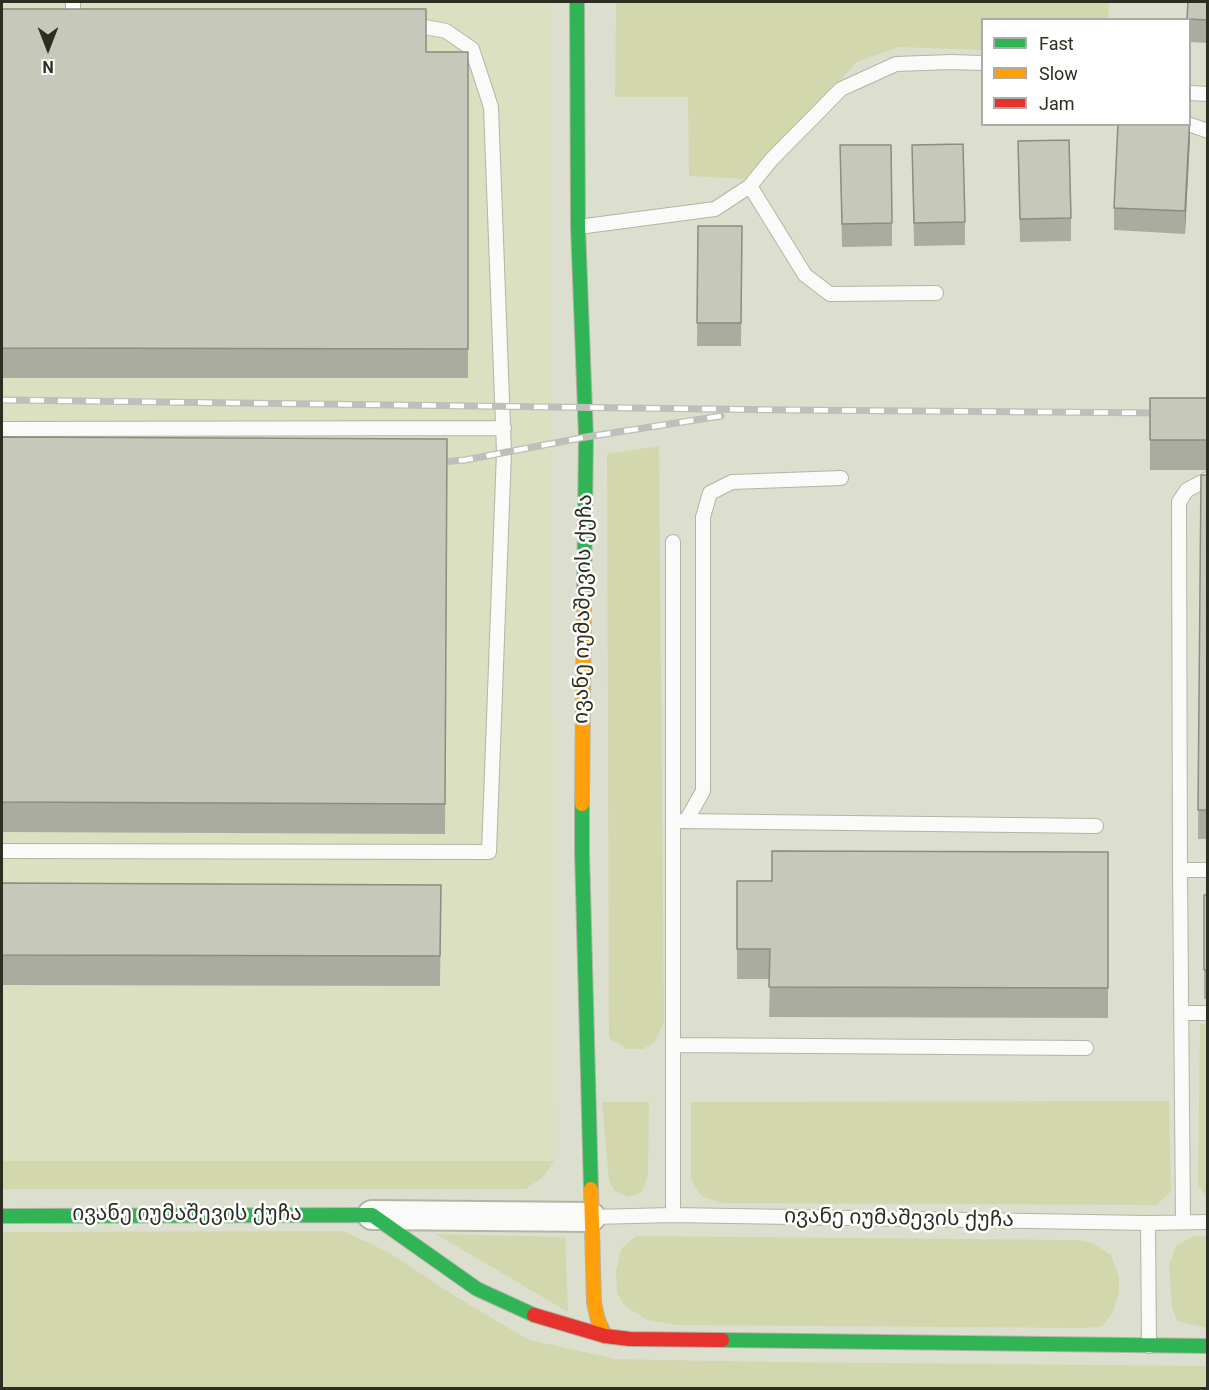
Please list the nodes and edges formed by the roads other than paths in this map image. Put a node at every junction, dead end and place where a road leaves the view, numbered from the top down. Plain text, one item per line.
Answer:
1 (73, 2) edge
2 (577, 2) edge
3 (73, 18) edge
4 (394, 22) edge
5 (981, 63) edge
6 (1191, 93) edge
7 (1208, 94) edge
8 (1191, 125) edge
9 (1208, 131) edge
10 (750, 186) junction
11 (578, 227) junction
12 (936, 293) dead end
13 (2, 429) edge
14 (504, 429) junction
15 (841, 478) dead end
16 (1208, 480) edge
17 (673, 542) dead end
18 (679, 821) junction
19 (1096, 826) dead end
20 (2, 851) edge
21 (1180, 870) junction
22 (1208, 870) edge
23 (1181, 1013) junction
24 (1208, 1013) edge
25 (673, 1045) junction
26 (1086, 1048) dead end
27 (372, 1215) junction
28 (673, 1215) junction
29 (2, 1216) edge
30 (591, 1217) junction
31 (1183, 1222) junction
32 (1208, 1222) edge
33 (1148, 1223) junction
34 (605, 1336) junction
35 (1149, 1346) junction
36 (1208, 1347) edge

1 - 3 lane
2 - 11 street, ივანე იუმაშევის ქუჩა
4 - 14 lane
5 - 10 lane
6 - 7 lane
8 - 9 lane
10 - 11 lane
10 - 12 lane
11 - 30 street, ივანე იუმაშევის ქუჩა
13 - 14 lane
14 - 20 lane
15 - 18 lane
16 - 21 lane
17 - 18 lane
18 - 19 lane
18 - 25 lane
21 - 22 lane
21 - 23 lane
23 - 24 lane
23 - 31 lane
25 - 26 lane
25 - 28 lane
27 - 29 street, ივანე იუმაშევის ქუჩა
27 - 30 street, ივანე იუმაშევის ქუჩა
27 - 34 street
28 - 30 lane, ივანე იუმაშევის ქუჩა
28 - 33 lane, ივანე იუმაშევის ქუჩა
30 - 34 street, ივანე იუმაშევის ქუჩა
31 - 32 lane, ივანე იუმაშევის ქუჩა
31 - 33 lane, ივანე იუმაშევის ქუჩა
33 - 35 lane
34 - 35 street
35 - 36 street

